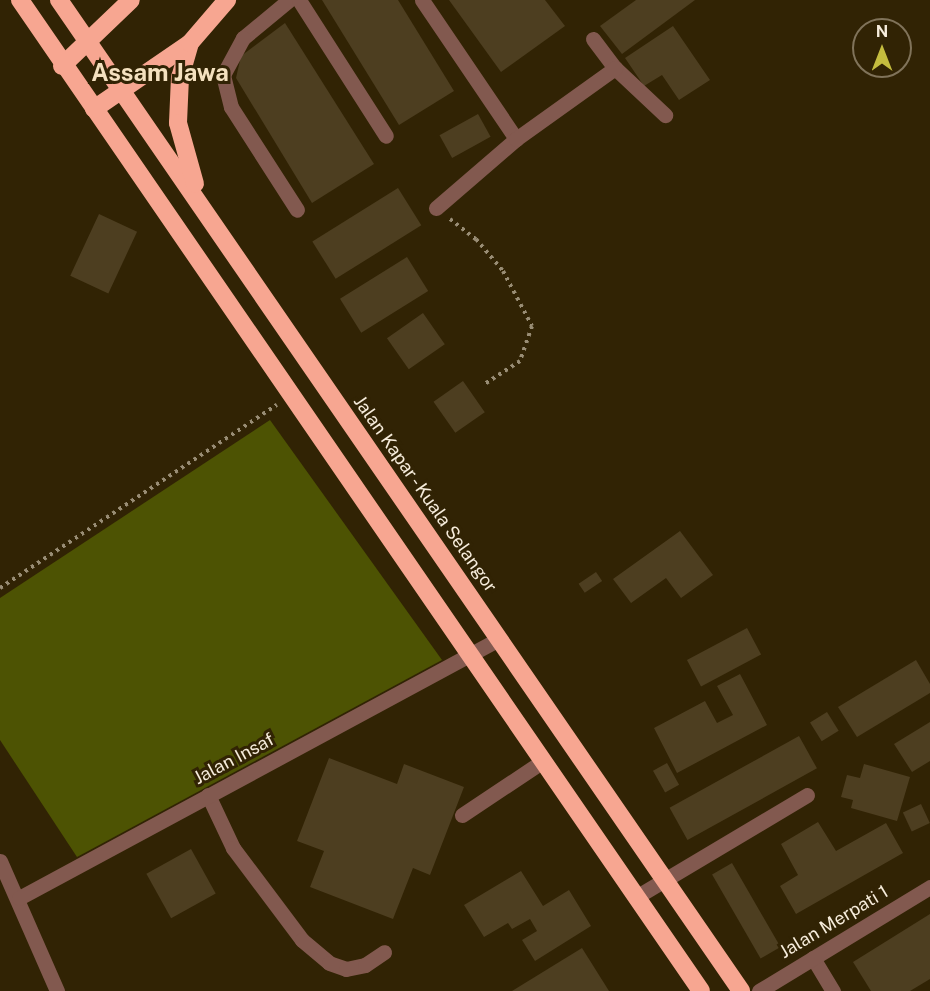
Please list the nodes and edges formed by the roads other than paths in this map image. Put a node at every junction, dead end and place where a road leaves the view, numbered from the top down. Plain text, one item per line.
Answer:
1 (20, 0) edge
2 (59, 0) edge
3 (131, 0) edge
4 (227, 0) edge
5 (289, 0) edge
6 (299, 0) edge
7 (422, 0) edge
8 (593, 39) dead end
9 (190, 43) junction
10 (88, 44) junction
11 (62, 66) junction
12 (615, 68) junction
13 (122, 91) junction
14 (94, 109) junction
15 (665, 115) dead end
16 (386, 136) dead end
17 (516, 139) junction
18 (436, 208) road end
19 (297, 210) dead end
20 (207, 215) junction
21 (499, 639) junction
22 (469, 656) junction
23 (543, 761) junction
24 (208, 795) junction
25 (807, 795) dead end
26 (462, 815) dead end
27 (0, 861) edge
28 (665, 881) junction
29 (930, 886) edge
30 (636, 897) junction
31 (19, 898) junction
32 (384, 952) dead end
33 (813, 958) junction
34 (57, 991) edge
35 (701, 991) edge
36 (741, 991) edge
37 (759, 991) edge
38 (833, 991) edge

1 - 11 highway
2 - 10 highway, Jalan Kapar - Kuala Selangor
3 - 10 highway
4 - 9 highway
5 - 19 street
6 - 16 street
7 - 17 street
8 - 12 street
9 - 13 highway
9 - 20 highway
10 - 11 highway
10 - 13 highway, Jalan Kapar - Kuala Selangor
11 - 14 highway
12 - 15 street
12 - 17 street
13 - 14 highway
13 - 20 highway, Jalan Kapar - Kuala Selangor
14 - 22 highway
17 - 18 street
20 - 21 highway, Jalan Kapar - Kuala Selangor
21 - 22 street, Jalan Insaf
21 - 28 highway, Jalan Kapar - Kuala Selangor
22 - 23 highway
22 - 24 street, Jalan Insaf
23 - 26 street
23 - 30 highway
24 - 31 street, Jalan Insaf
24 - 32 street
25 - 28 street
27 - 31 street
28 - 30 street
28 - 36 highway, Jalan Kapar - Kuala Selangor
29 - 33 street, Jalan Merpati 1
30 - 35 highway
31 - 34 street
33 - 37 street, Jalan Merpati 1
33 - 38 street

